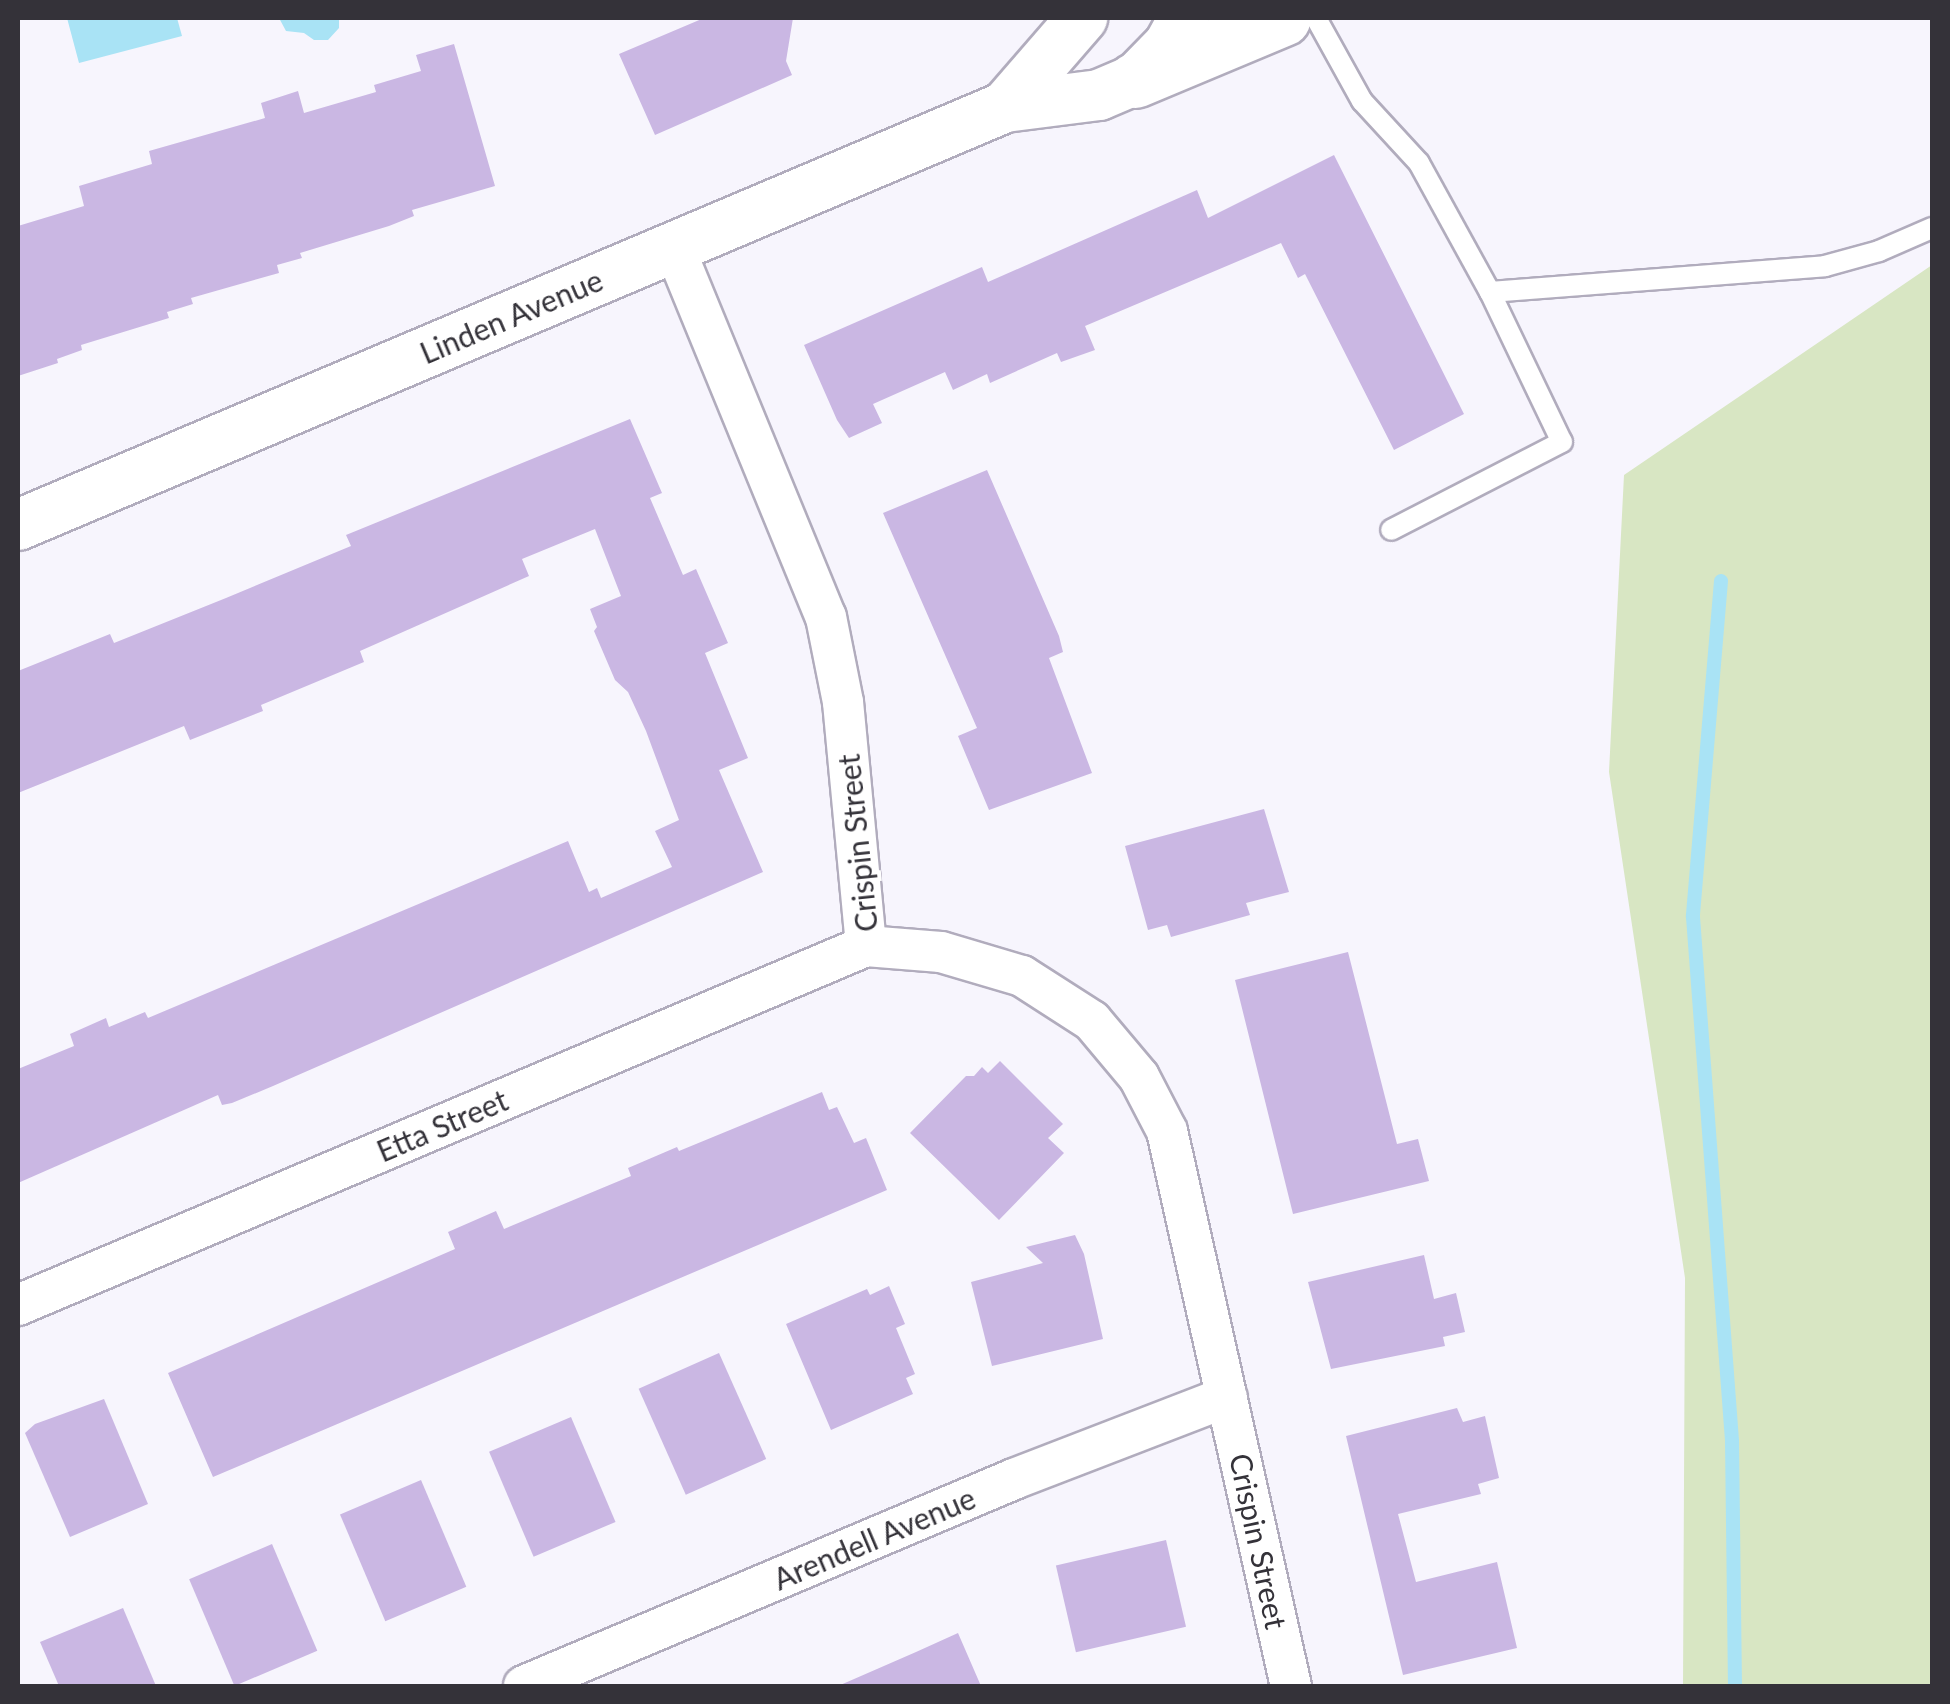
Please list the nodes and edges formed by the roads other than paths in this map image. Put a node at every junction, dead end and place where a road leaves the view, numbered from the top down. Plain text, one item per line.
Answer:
1 (1082, 18) edge
2 (1184, 18) edge
3 (1283, 18) edge
4 (1316, 18) edge
5 (1135, 80) junction
6 (1005, 107) junction
7 (1932, 228) edge
8 (674, 247) junction
9 (1490, 292) junction
10 (18, 525) edge
11 (1391, 530) dead end
12 (866, 946) junction
13 (18, 1304) edge
14 (1226, 1397) junction
15 (524, 1686) edge
16 (1291, 1686) edge

1 - 6 street, Linden Avenue
2 - 5 street, Linden Avenue
3 - 5 main road
4 - 9 lane
5 - 6 street, Linden Avenue
6 - 8 street, Linden Avenue
7 - 9 lane
8 - 10 street, Linden Avenue
8 - 12 street, Crispin Street
9 - 11 lane
12 - 13 street, Etta Street
12 - 14 street, Crispin Street
14 - 15 street, Arendell Avenue
14 - 16 street, Crispin Street

